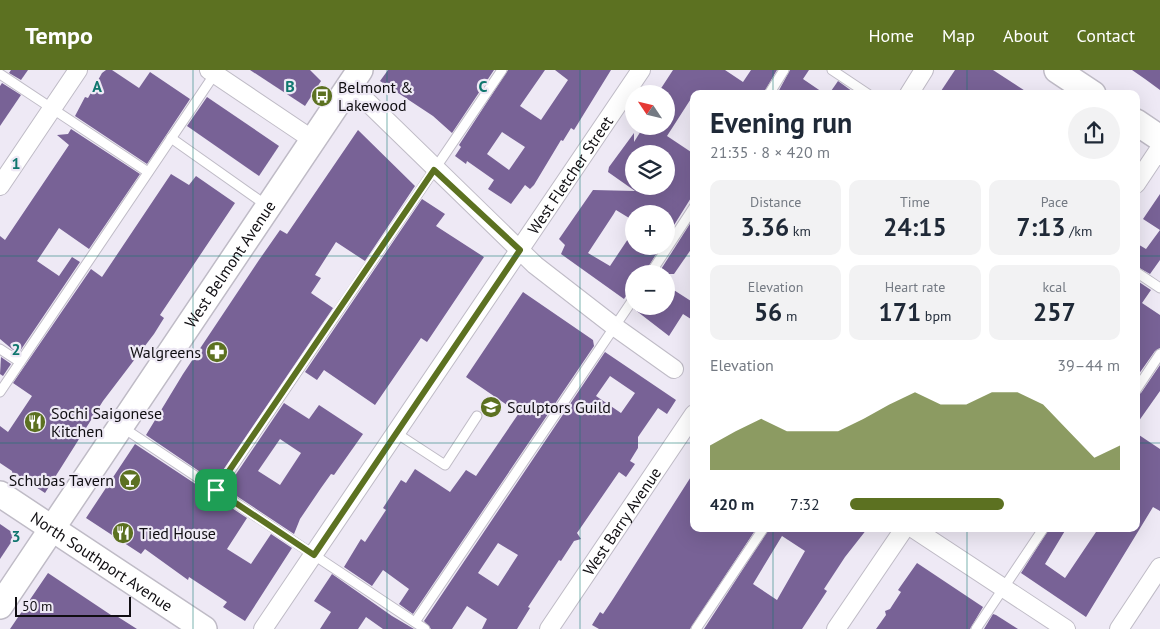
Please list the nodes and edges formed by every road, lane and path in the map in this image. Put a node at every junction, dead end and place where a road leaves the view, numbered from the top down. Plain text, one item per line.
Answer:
1 (78, 70) edge
2 (502, 70) edge
3 (642, 70) edge
4 (784, 70) edge
5 (832, 70) edge
6 (924, 70) edge
7 (1057, 70) edge
8 (214, 71) edge
9 (0, 74) edge
10 (355, 77) edge
11 (772, 90) edge
12 (862, 90) edge
13 (911, 90) edge
14 (1087, 90) edge
15 (52, 109) junction
16 (1140, 125) edge
17 (171, 138) junction
18 (1160, 138) edge
19 (313, 140) junction
20 (1160, 148) edge
21 (434, 170) junction
22 (148, 172) junction
23 (1140, 178) edge
24 (0, 186) edge
25 (269, 206) junction
26 (690, 213) edge
27 (520, 250) junction
28 (656, 265) edge
29 (1140, 275) edge
30 (1160, 288) edge
31 (625, 311) edge
32 (614, 327) junction
33 (0, 349) edge
34 (1160, 354) edge
35 (20, 362) junction
36 (674, 369) dead end
37 (1140, 384) edge
38 (0, 392) edge
39 (477, 416) dead end
40 (690, 420) edge
41 (122, 427) junction
42 (396, 433) junction
43 (216, 490) junction
44 (0, 494) edge
45 (53, 529) junction
46 (761, 532) edge
47 (902, 532) edge
48 (919, 532) edge
49 (1041, 532) edge
50 (314, 555) junction
51 (1160, 567) edge
52 (1004, 588) junction
53 (0, 606) edge
54 (415, 622) junction
55 (204, 629) edge
56 (263, 629) edge
57 (425, 629) edge
58 (550, 629) edge
59 (696, 629) edge
60 (836, 629) edge
61 (976, 629) edge
62 (1066, 629) edge
63 (1119, 629) edge

1 - 15 street
2 - 21 lane
3 - 27 street, West Fletcher Street
4 - 11 lane
5 - 12 lane
6 - 13 street
7 - 14 main road
8 - 17 lane
8 - 19 street
9 - 15 lane
10 - 19 main road, West Belmont Avenue
10 - 21 street
15 - 22 lane
15 - 24 street
16 - 18 main road
17 - 22 lane
17 - 25 lane
19 - 25 main road, West Belmont Avenue
20 - 23 street
21 - 27 street
21 - 43 lane
22 - 35 lane
25 - 41 main road, West Belmont Avenue
26 - 28 lane
27 - 32 street
27 - 42 street, West Fletcher Street
29 - 30 lane
31 - 32 lane
32 - 36 street
32 - 54 lane
33 - 35 lane
34 - 37 lane
35 - 38 lane
39 - 42 lane
40 - 58 street, West Barry Avenue
41 - 43 lane
41 - 45 main road, West Belmont Avenue
42 - 50 street, West Fletcher Street
43 - 50 lane
44 - 45 main road, North Southport Avenue
45 - 53 main road, West Belmont Avenue
45 - 55 main road, North Southport Avenue
46 - 59 lane
47 - 60 street
48 - 52 street
49 - 52 lane
50 - 54 lane
50 - 56 street, West Fletcher Street
51 - 63 street
52 - 61 lane
52 - 62 street
54 - 57 lane

